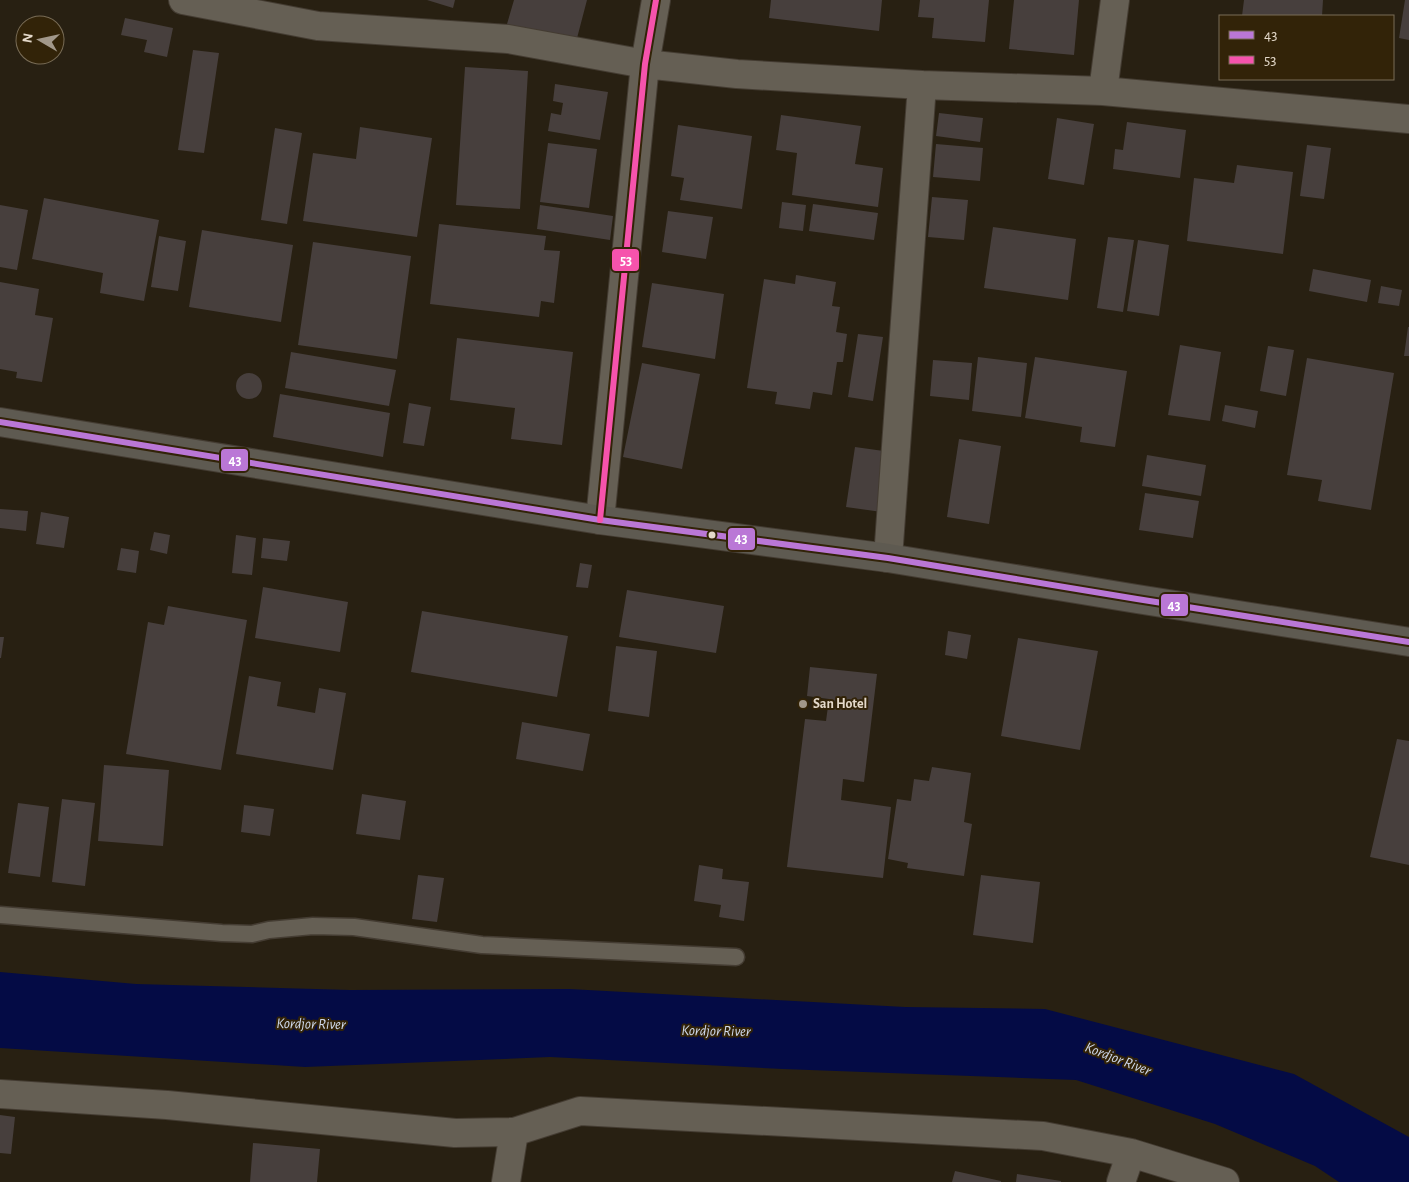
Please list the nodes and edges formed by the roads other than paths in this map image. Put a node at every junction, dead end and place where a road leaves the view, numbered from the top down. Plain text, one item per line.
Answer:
1 (182, 0) edge
2 (656, 0) edge
3 (1115, 0) edge
4 (645, 64) junction
5 (922, 85) junction
6 (1103, 91) junction
7 (1409, 119) edge
8 (0, 422) edge
9 (600, 520) junction
10 (888, 558) junction
11 (1409, 642) edge
12 (0, 915) edge
13 (736, 958) dead end
14 (0, 1094) edge
15 (514, 1132) junction
16 (1131, 1153) junction
17 (506, 1182) edge
18 (1122, 1182) edge
19 (1225, 1182) edge

1 - 4 street
2 - 4 street
3 - 6 street
4 - 5 street
4 - 9 street
5 - 6 street
5 - 10 street
6 - 7 street
8 - 9 main road
9 - 10 main road
10 - 11 main road
12 - 13 lane
14 - 15 street
15 - 16 street
15 - 17 street
16 - 18 street
16 - 19 street

